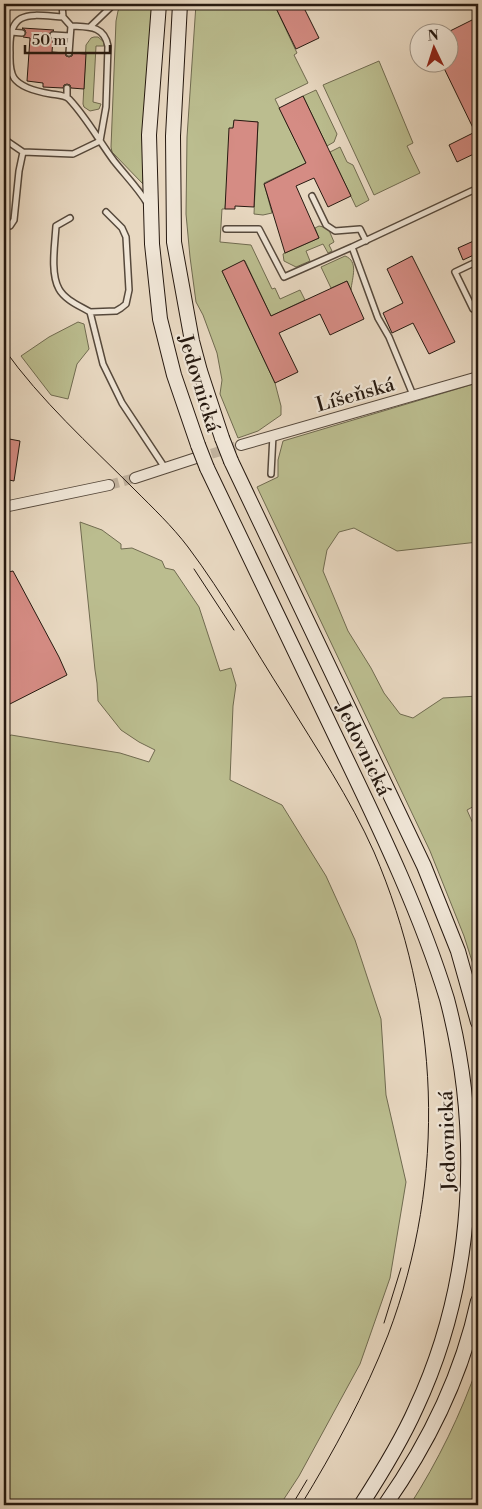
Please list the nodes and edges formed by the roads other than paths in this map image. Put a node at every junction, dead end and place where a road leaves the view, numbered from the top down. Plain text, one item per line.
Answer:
1 (62, 4) edge
2 (114, 4) edge
3 (159, 4) edge
4 (180, 4) edge
5 (64, 17) junction
6 (71, 26) junction
7 (90, 27) junction
8 (11, 32) junction
9 (22, 33) dead end
10 (53, 35) dead end
11 (70, 36) junction
12 (70, 53) dead end
13 (68, 88) dead end
14 (67, 97) junction
15 (4, 139) edge
16 (100, 141) junction
17 (23, 152) junction
18 (478, 188) edge
19 (312, 196) dead end
20 (106, 212) dead end
21 (151, 213) junction
22 (70, 218) dead end
23 (4, 226) edge
24 (226, 229) dead end
25 (366, 241) junction
26 (352, 247) junction
27 (478, 261) edge
28 (90, 312) junction
29 (478, 312) edge
30 (478, 377) edge
31 (413, 396) junction
32 (272, 435) junction
33 (241, 445) tunnel mouth
34 (197, 452) junction
35 (166, 468) junction
36 (271, 474) dead end
37 (135, 478) tunnel mouth
38 (109, 485) tunnel mouth
39 (4, 507) edge
40 (478, 1022) edge
41 (470, 1193) junction
42 (478, 1209) edge
43 (478, 1301) edge
44 (360, 1505) edge
45 (385, 1505) edge

1 - 5 lane
2 - 7 lane
3 - 21 main road, Jedovnická
4 - 40 main road, Jedovnická, bridge
5 - 6 lane
5 - 8 lane
6 - 7 lane
6 - 11 lane
7 - 16 lane
8 - 9 lane
8 - 14 lane
10 - 11 lane
11 - 12 lane
13 - 14 lane
14 - 16 lane
15 - 17 lane
16 - 17 lane
16 - 21 lane
17 - 23 lane
18 - 25 lane
19 - 25 lane
20 - 28 lane
21 - 34 main road, Jedovnická
22 - 28 lane
24 - 26 lane
25 - 26 lane
26 - 31 lane
27 - 29 lane
28 - 35 lane
30 - 31 street, Líšeňská
31 - 32 street, Líšeňská
32 - 33 street, Líšeňská
32 - 36 lane
34 - 35 street
34 - 41 main road, Jedovnická, bridge
35 - 37 street
38 - 39 street
41 - 42 lane
41 - 44 main road, Jedovnická
43 - 45 main road

